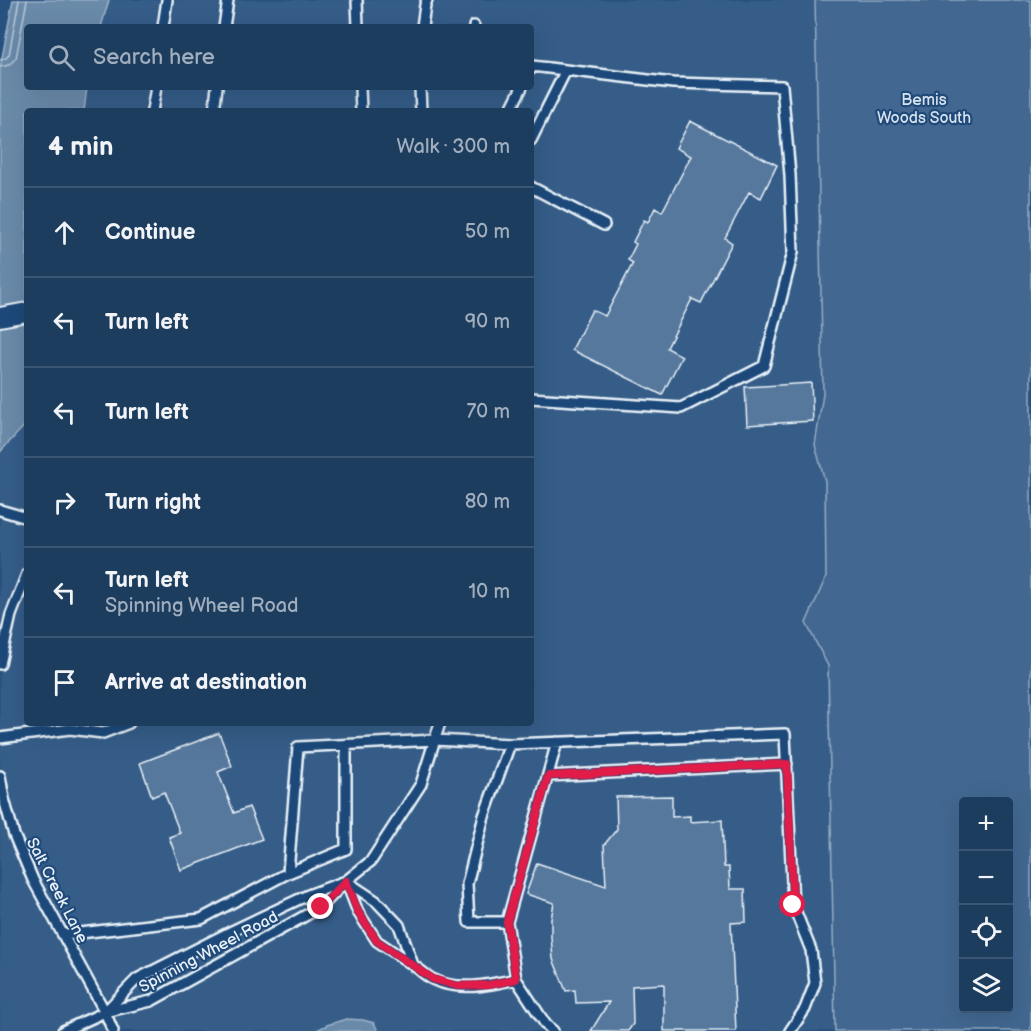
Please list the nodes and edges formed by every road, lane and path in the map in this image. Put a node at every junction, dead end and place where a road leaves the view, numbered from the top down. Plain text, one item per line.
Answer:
1 (167, 0) edge
2 (228, 0) edge
3 (357, 0) edge
4 (427, 0) edge
5 (163, 24) edge
6 (224, 24) edge
7 (358, 24) edge
8 (422, 24) edge
9 (534, 66) edge
10 (566, 70) junction
11 (156, 90) edge
12 (216, 90) edge
13 (360, 90) edge
14 (420, 90) edge
15 (520, 90) edge
16 (152, 108) edge
17 (214, 108) edge
18 (361, 108) edge
19 (421, 108) edge
20 (512, 108) edge
21 (534, 134) edge
22 (534, 189) edge
23 (604, 225) dead end
24 (24, 312) edge
25 (0, 316) edge
26 (534, 398) edge
27 (0, 510) edge
28 (24, 517) edge
29 (24, 582) edge
30 (0, 664) edge
31 (122, 726) edge
32 (439, 726) edge
33 (0, 738) edge
34 (435, 740) junction
35 (557, 742) junction
36 (510, 744) junction
37 (346, 745) junction
38 (787, 764) junction
39 (0, 776) edge
40 (548, 776) junction
41 (10, 819) junction
42 (0, 823) edge
43 (288, 873) junction
44 (346, 881) junction
45 (507, 922) junction
46 (63, 935) junction
47 (413, 964) junction
48 (516, 979) junction
49 (105, 1012) junction
50 (546, 1029) edge
51 (63, 1031) edge
52 (112, 1031) edge
53 (119, 1031) edge
54 (790, 1031) edge

1 - 5 lane
2 - 6 lane
3 - 7 lane
4 - 8 lane
9 - 10 lane
10 - 21 lane
10 - 26 lane
11 - 16 lane
12 - 17 lane
13 - 18 lane
14 - 19 lane
15 - 20 lane
22 - 23 lane
24 - 25 street
27 - 28 lane
29 - 30 lane
31 - 33 lane
32 - 34 lane, Spinning Wheel Road
34 - 36 lane
34 - 37 lane
34 - 44 lane, Spinning Wheel Road
35 - 36 lane
35 - 38 lane
35 - 40 lane
36 - 45 lane
37 - 43 lane
37 - 43 lane
38 - 40 lane
38 - 54 lane
39 - 41 lane, Salt Creek Lane
40 - 45 lane
41 - 42 lane
41 - 46 lane, Salt Creek Lane
43 - 46 lane
44 - 47 lane
44 - 47 lane
44 - 49 lane, Spinning Wheel Road
44 - 49 lane, Spinning Wheel Road
45 - 48 lane
46 - 49 lane, Salt Creek Lane
47 - 48 lane
48 - 50 lane
49 - 51 lane, Spinning Wheel Road
49 - 52 lane, Salt Creek Lane
49 - 53 lane, Salt Creek Lane

